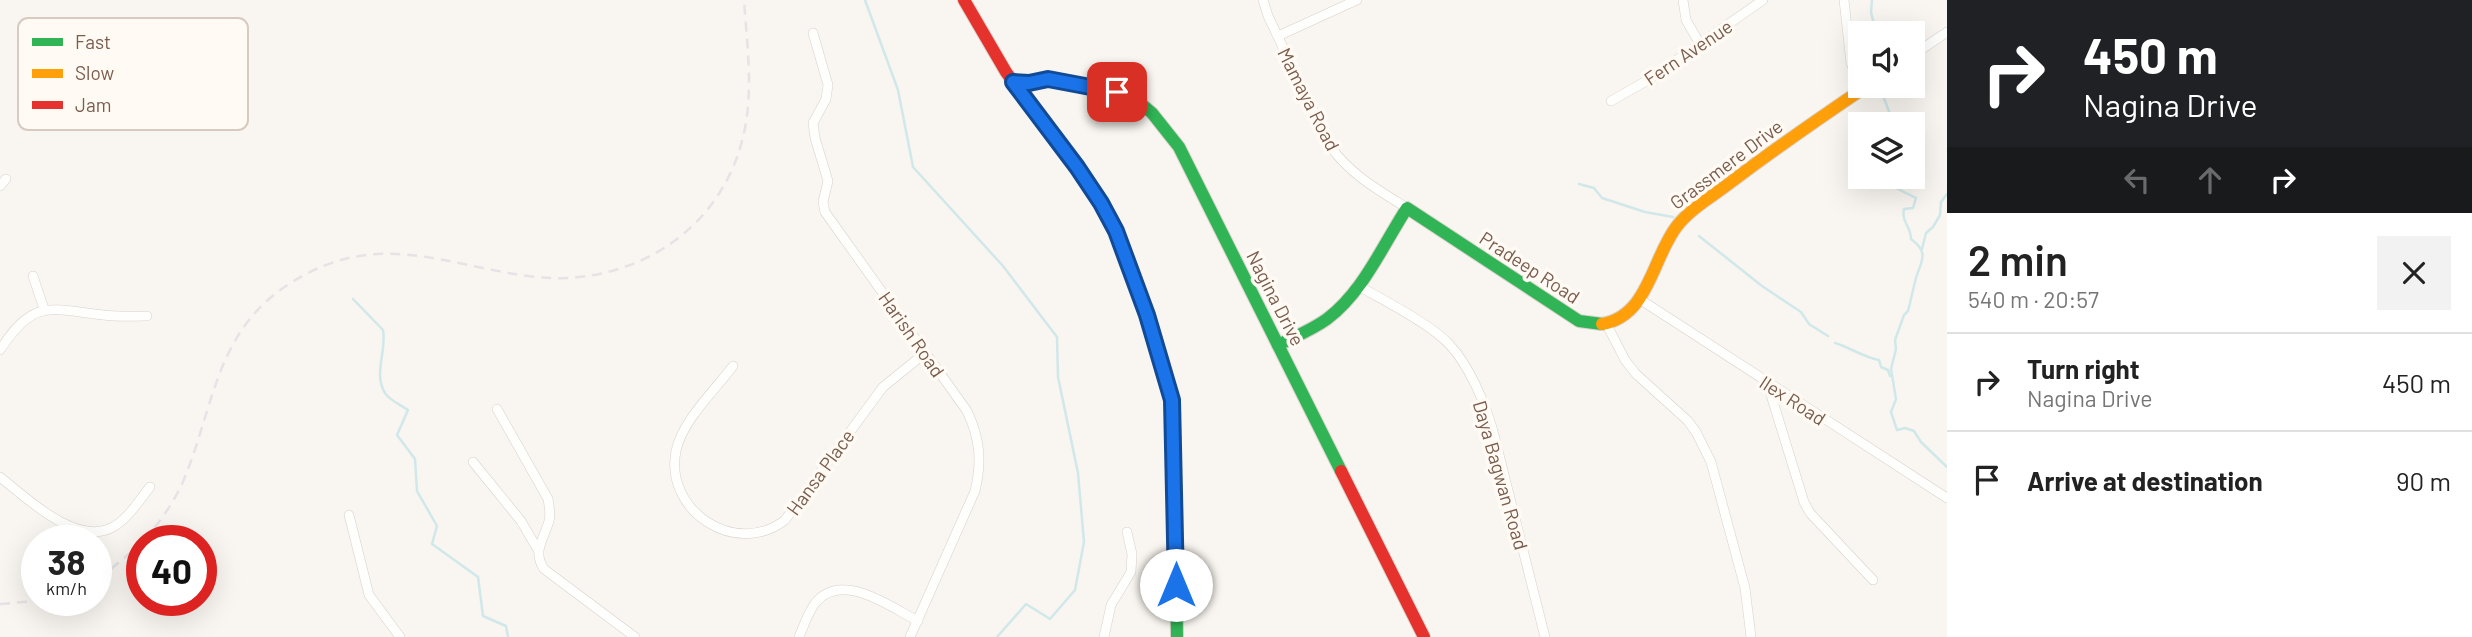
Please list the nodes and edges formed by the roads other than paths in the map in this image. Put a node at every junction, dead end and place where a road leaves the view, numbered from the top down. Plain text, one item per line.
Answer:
1 (964, 0) edge
2 (1262, 0) edge
3 (1357, 0) edge
4 (1683, 0) edge
5 (1763, 0) edge
6 (1844, 0) edge
7 (1947, 32) edge
8 (813, 33) dead end
9 (1278, 36) junction
10 (1848, 36) edge
11 (1700, 44) junction
12 (1925, 47) edge
13 (1013, 82) junction
14 (1850, 98) edge
15 (1611, 101) dead end
16 (1407, 208) junction
17 (33, 276) dead end
18 (1357, 285) junction
19 (1641, 300) junction
20 (44, 309) junction
21 (147, 316) dead end
22 (1607, 325) junction
23 (1278, 345) junction
24 (0, 350) edge
25 (925, 353) junction
26 (733, 366) dead end
27 (1767, 383) junction
28 (497, 409) dead end
29 (473, 462) dead end
30 (0, 477) edge
31 (150, 487) dead end
32 (1947, 498) edge
33 (349, 515) dead end
34 (1127, 532) dead end
35 (538, 550) junction
36 (1873, 580) dead end
37 (918, 621) junction
38 (400, 637) edge
39 (635, 637) edge
40 (799, 637) edge
41 (910, 637) edge
42 (1104, 637) edge
43 (1177, 637) edge
44 (1424, 637) edge
45 (1545, 637) edge
46 (1751, 637) edge

1 - 13 street
2 - 9 street, Mamaya Road
3 - 9 street
4 - 11 street
5 - 11 street, Fern Avenue
6 - 10 street
7 - 12 street
8 - 25 street, Harish Road
9 - 16 street, Mamaya Road
11 - 15 street, Fern Avenue
13 - 23 street, Nagina Drive
13 - 43 street
14 - 19 street, Grassmere Drive
16 - 18 street
16 - 22 street, Pradeep Road
17 - 20 street
18 - 23 street
18 - 45 street, Daya Bagwan Road
19 - 22 street, Grassmere Drive
19 - 27 street, Ilex Road
20 - 21 street
20 - 24 street
22 - 46 street
23 - 44 street, Nagina Drive
25 - 26 street, Hansa Place
25 - 37 street, Harish Road
27 - 32 street, Ilex Road
27 - 36 street
28 - 35 street
29 - 35 street
30 - 31 street
33 - 38 street
34 - 42 street
35 - 39 street
37 - 40 street
37 - 41 street, Harish Road

